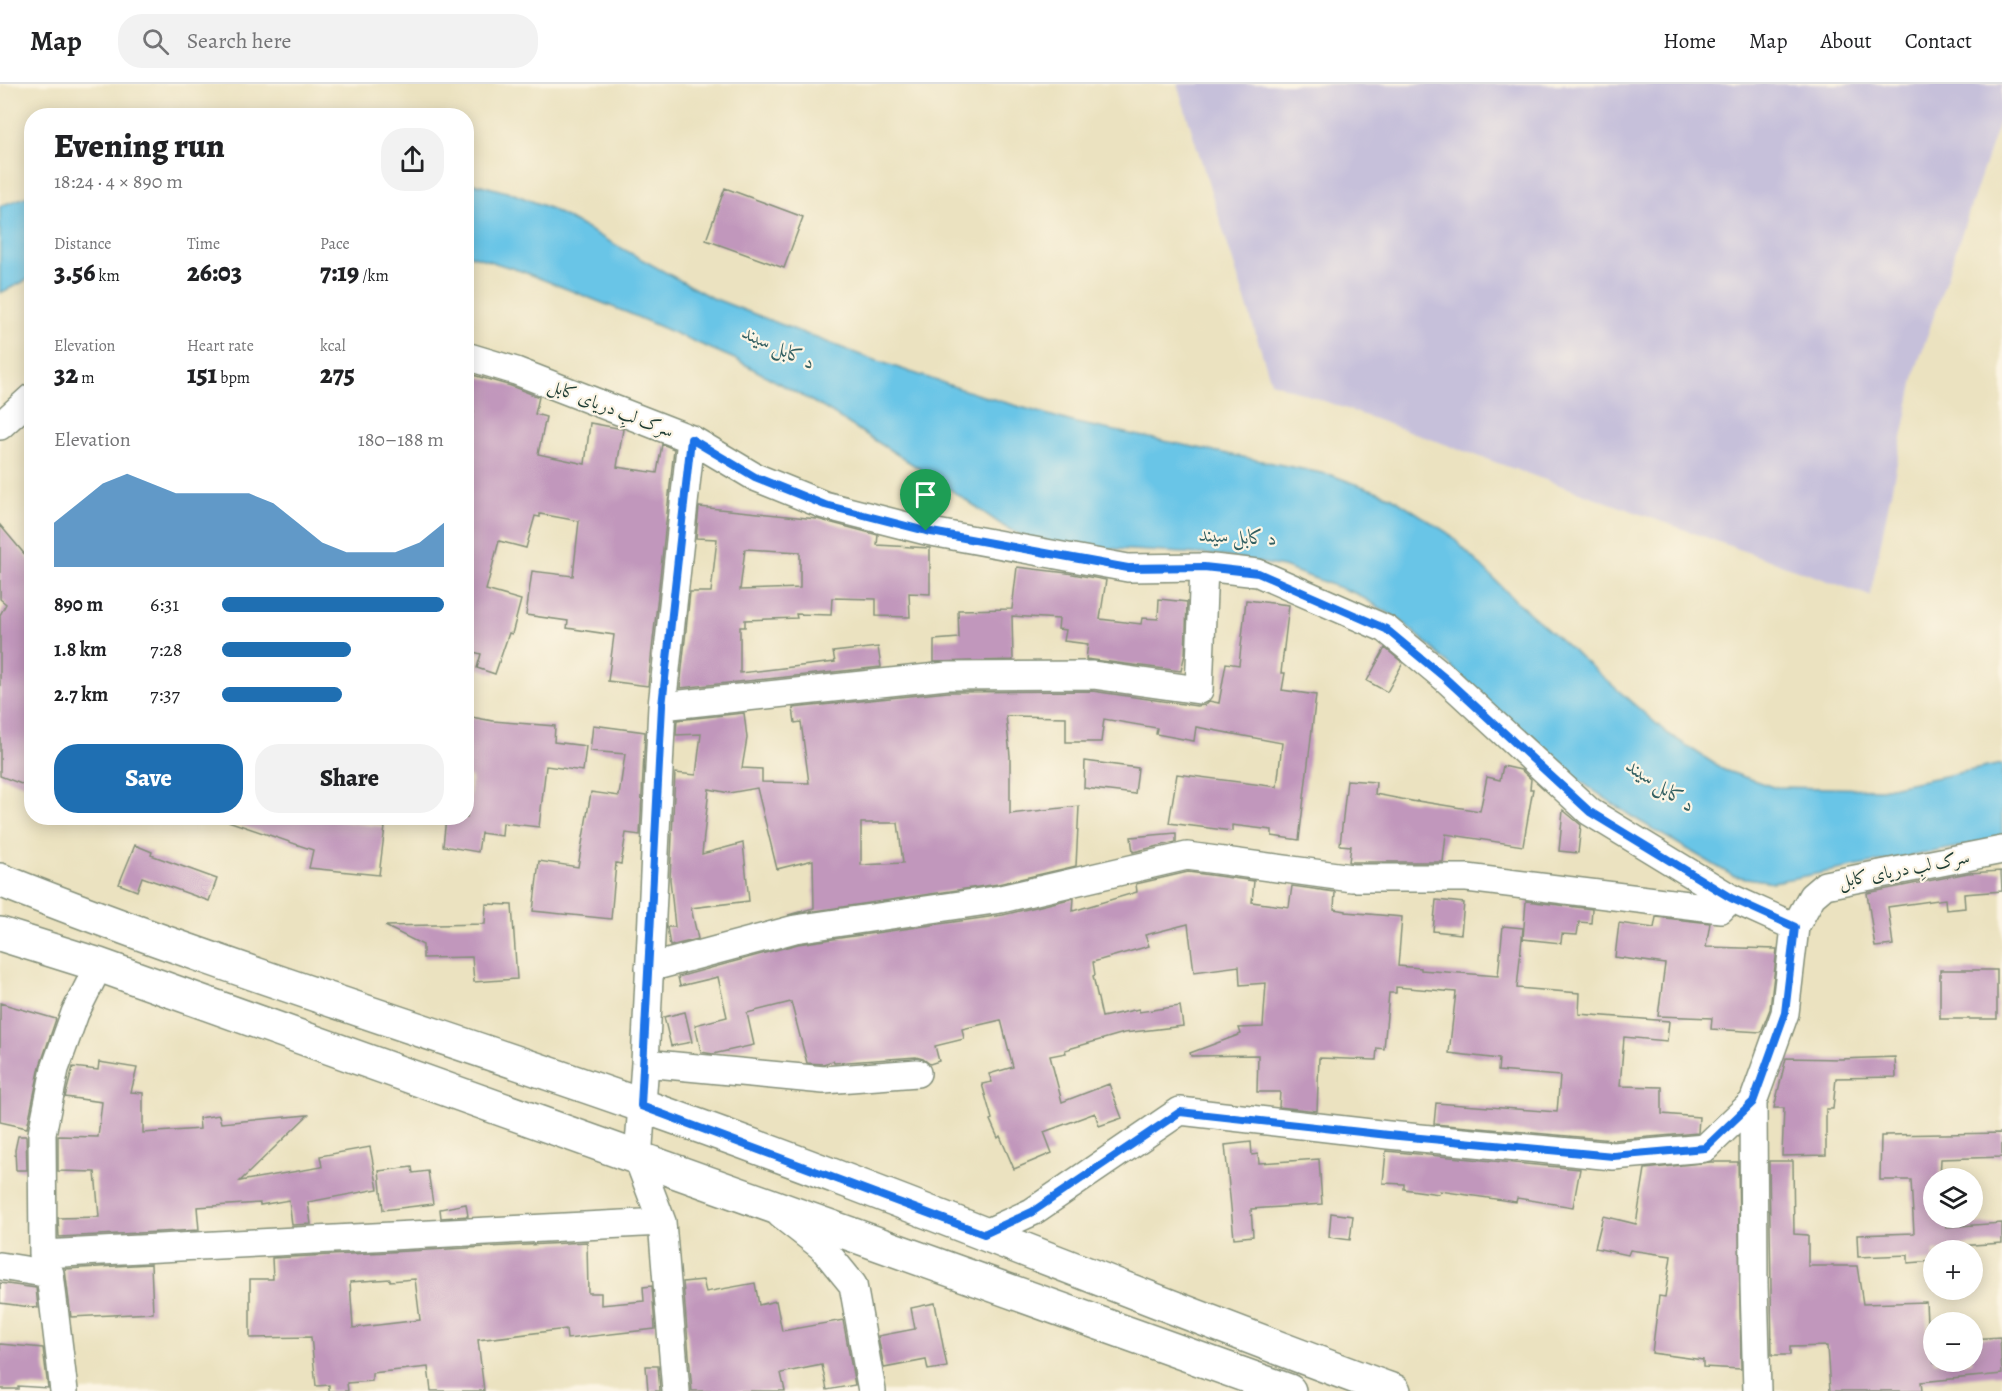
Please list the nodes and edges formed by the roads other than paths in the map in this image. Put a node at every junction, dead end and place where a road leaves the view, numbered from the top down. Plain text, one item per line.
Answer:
1 (474, 358) edge
2 (24, 404) edge
3 (0, 426) edge
4 (691, 439) junction
5 (1204, 567) junction
6 (662, 706) junction
7 (2002, 850) edge
8 (0, 880) edge
9 (1731, 898) junction
10 (1795, 927) junction
11 (0, 934) edge
12 (99, 964) junction
13 (649, 968) junction
14 (645, 1063) junction
15 (917, 1073) dead end
16 (1753, 1102) junction
17 (641, 1106) junction
18 (638, 1159) junction
19 (763, 1201) junction
20 (662, 1222) junction
21 (984, 1234) junction
22 (47, 1264) junction
23 (0, 1266) edge
24 (64, 1391) edge
25 (676, 1391) edge
26 (872, 1391) edge
27 (1289, 1391) edge
28 (1394, 1391) edge
29 (1757, 1391) edge

1 - 4 street, سرک لبِ دریای کابل
2 - 3 street
4 - 5 street, سرک لبِ دریای کابل
4 - 6 street
5 - 6 street
5 - 9 street, سرک لبِ دریای کابل
6 - 13 street
7 - 10 street, سرک لبِ دریای کابل
8 - 17 main road
9 - 10 street, سرک لبِ دریای کابل
9 - 13 street
10 - 16 street
11 - 12 main road
12 - 18 main road
12 - 22 street
13 - 14 street
14 - 15 street
14 - 17 street
16 - 21 street
16 - 29 street
17 - 18 street
17 - 21 main road
18 - 19 main road
18 - 20 street
19 - 26 street
19 - 27 main road
20 - 22 street
20 - 25 street
21 - 28 main road
22 - 23 street
22 - 24 street

